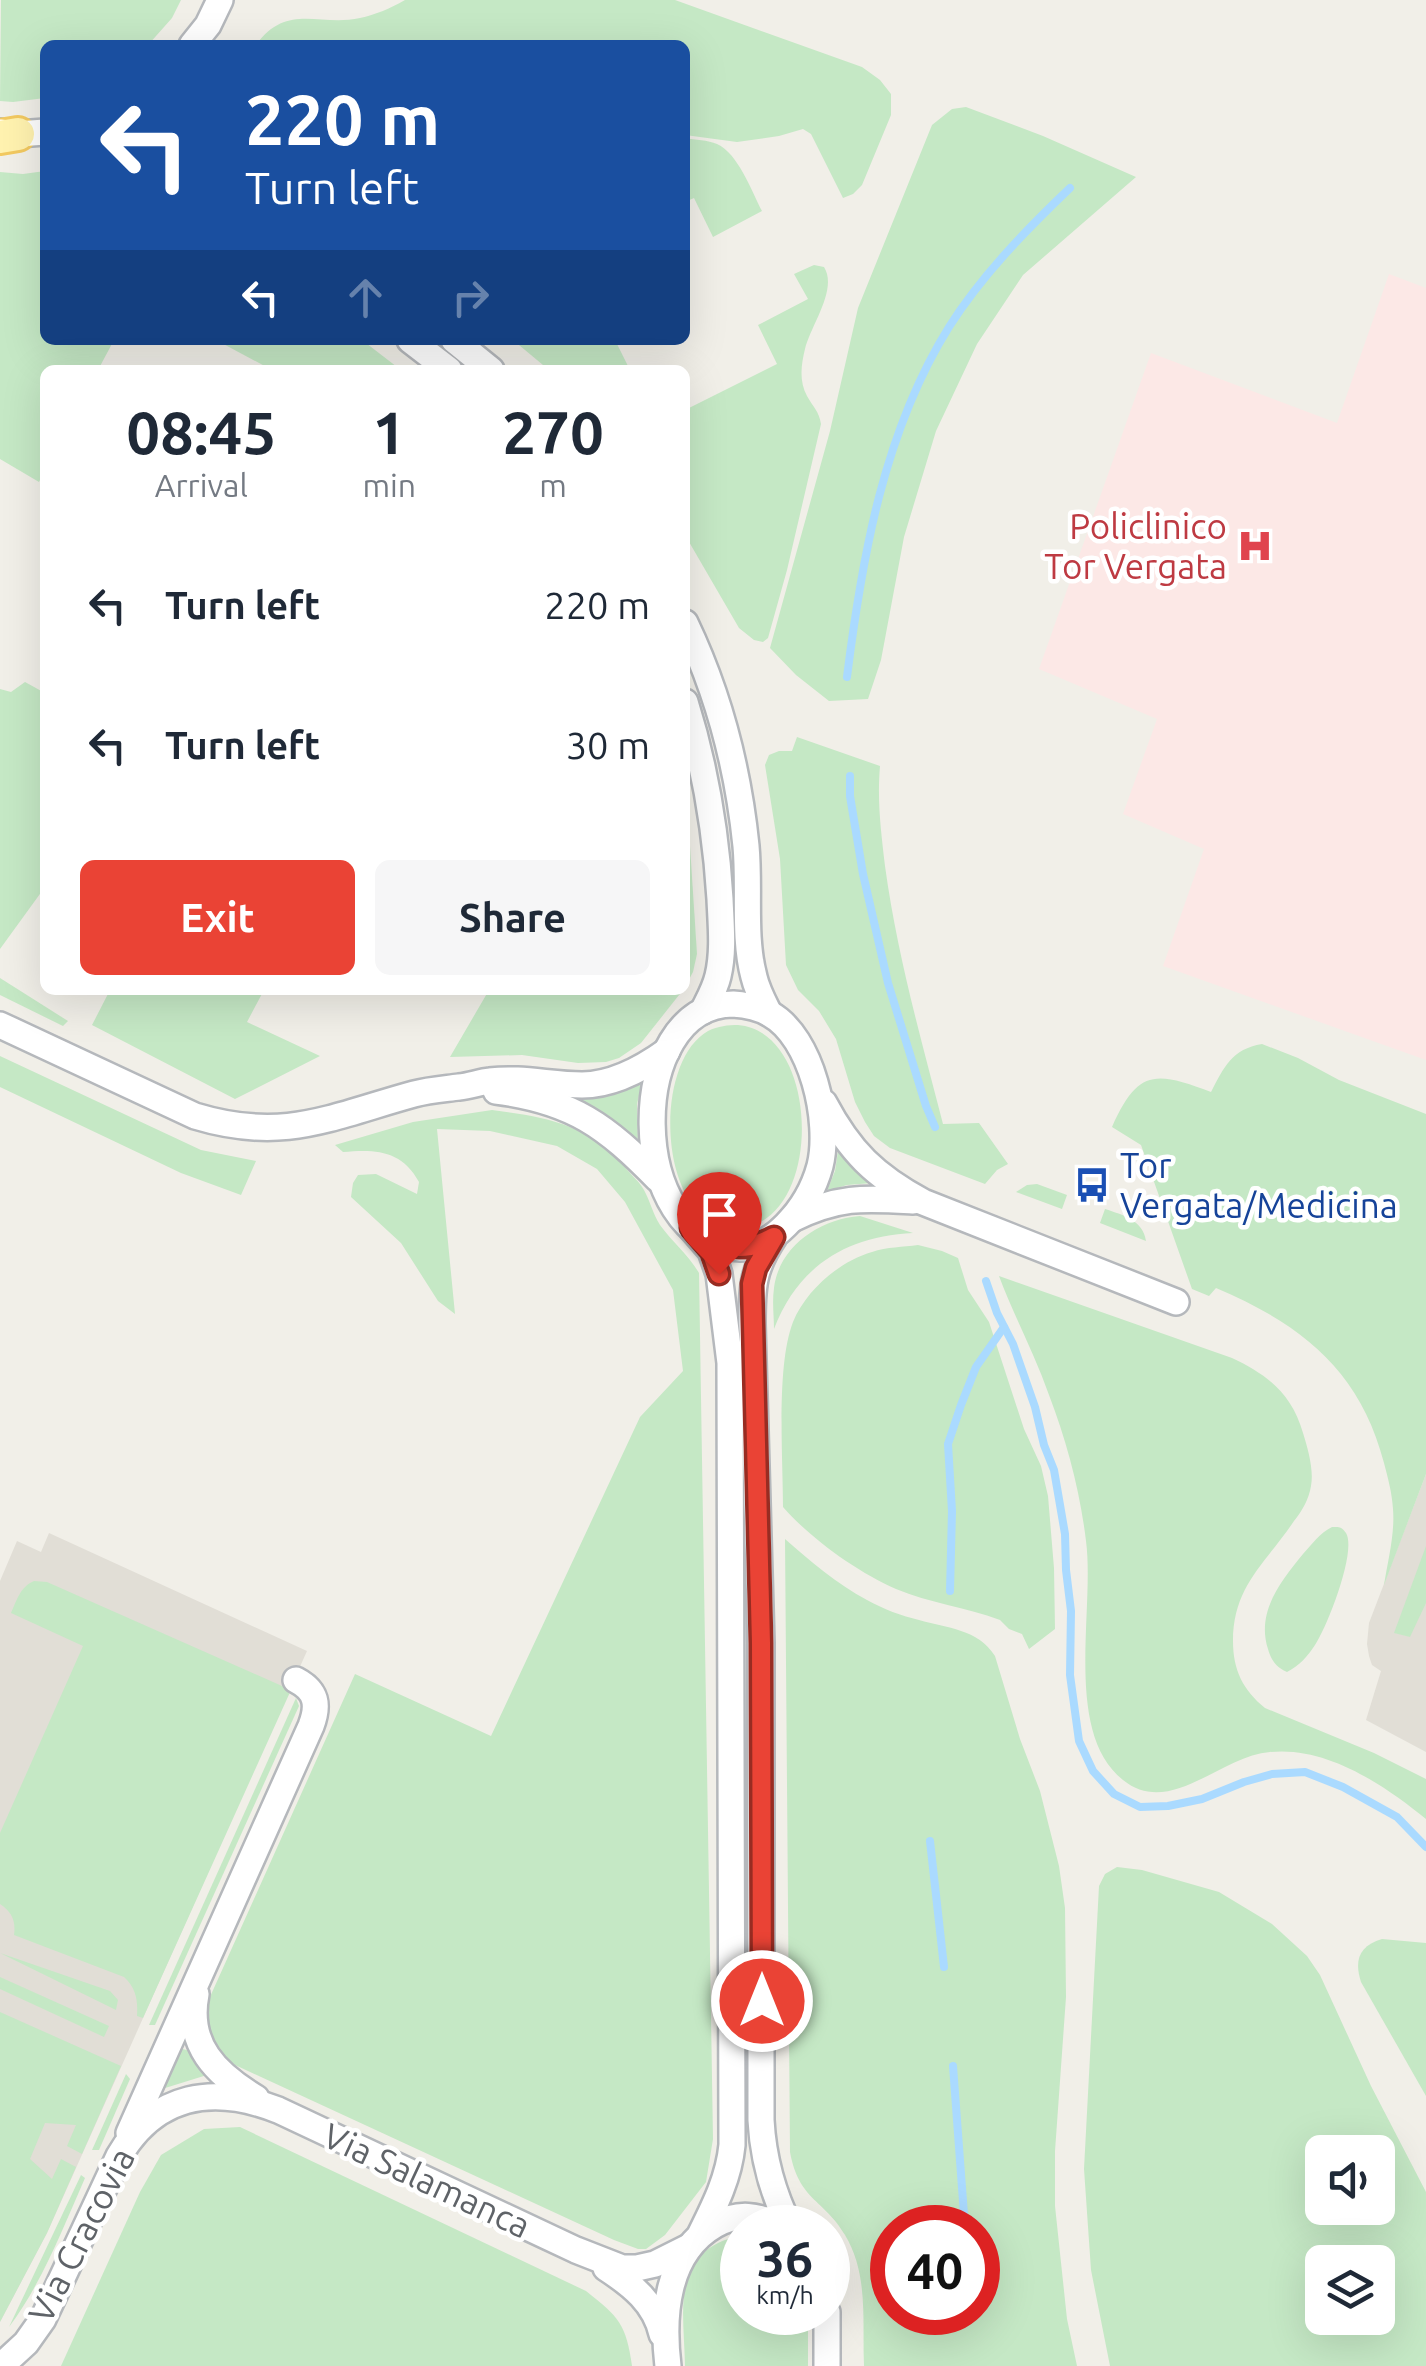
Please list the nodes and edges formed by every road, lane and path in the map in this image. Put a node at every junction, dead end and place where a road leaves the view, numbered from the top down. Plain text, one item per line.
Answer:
1 (220, 0) edge
2 (200, 35) edge
3 (416, 345) edge
4 (460, 345) edge
5 (442, 365) edge
6 (485, 365) edge
7 (690, 635) edge
8 (690, 722) edge
9 (702, 1011) junction
10 (769, 1013) junction
11 (0, 1025) edge
12 (667, 1051) junction
13 (461, 1087) junction
14 (816, 1087) junction
15 (662, 1183) junction
16 (924, 1202) junction
17 (691, 1228) junction
18 (783, 1228) junction
19 (1176, 1302) dead end
20 (296, 1680) dead end
21 (203, 1967) junction
22 (278, 2110) junction
23 (119, 2156) junction
24 (781, 2205) edge
25 (720, 2223) edge
26 (695, 2240) junction
27 (576, 2250) junction
28 (827, 2335) edge
29 (666, 2356) edge
30 (1, 2366) edge
31 (827, 2366) edge

1 - 2 street
3 - 5 street
4 - 6 street
7 - 10 street
8 - 9 street
9 - 10 street
9 - 12 street
10 - 14 street
11 - 13 street
12 - 13 street
12 - 15 street
13 - 15 street
14 - 16 street
14 - 18 street
15 - 17 street
16 - 18 street
16 - 19 street
17 - 18 street
17 - 26 street
18 - 24 street
20 - 21 street
21 - 22 street
21 - 23 street
22 - 23 street, Via Cracovia
22 - 27 street, Via Salamanca
23 - 30 street, Via Cracovia
25 - 26 street
26 - 27 street
26 - 29 street
27 - 29 street
28 - 31 street

